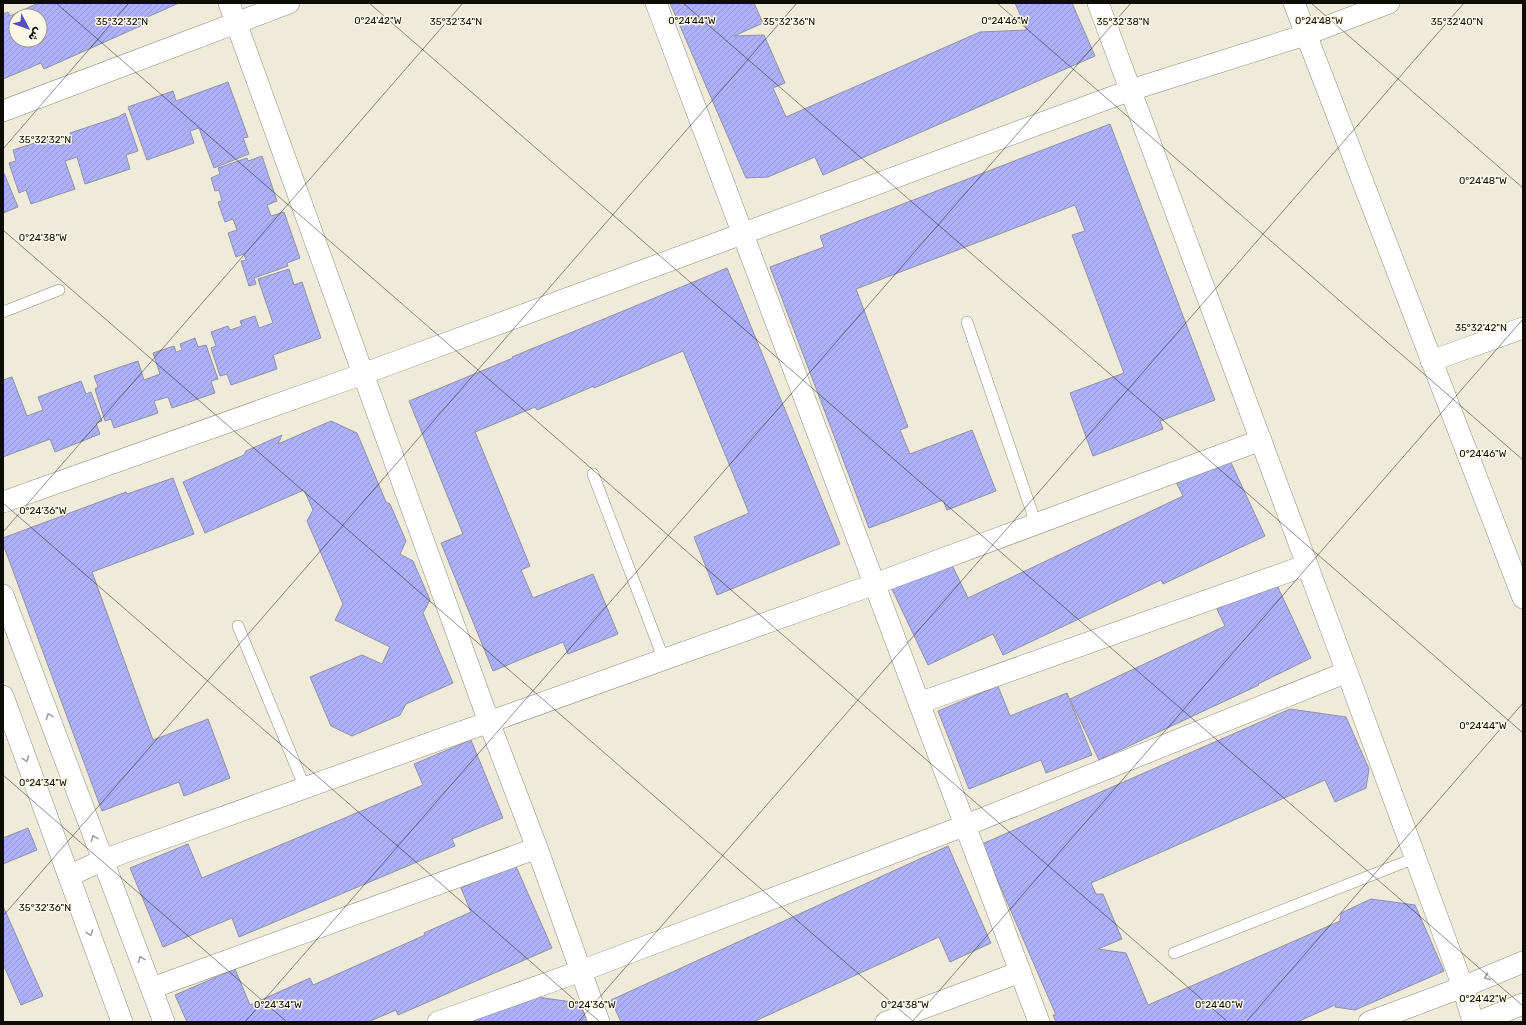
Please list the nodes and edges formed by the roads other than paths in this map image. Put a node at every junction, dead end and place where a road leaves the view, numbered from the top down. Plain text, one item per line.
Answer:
1 (229, 3) edge
2 (289, 3) edge
3 (656, 3) edge
4 (1098, 3) edge
5 (1294, 3) edge
6 (1389, 3) edge
7 (236, 23) junction
8 (1305, 35) junction
9 (1130, 90) junction
10 (3, 111) edge
11 (743, 234) junction
12 (59, 290) dead end
13 (3, 312) edge
14 (967, 322) dead end
15 (1523, 328) edge
16 (1431, 361) junction
17 (363, 374) junction
18 (1261, 440) junction
19 (593, 474) dead end
20 (3, 502) edge
21 (1036, 524) junction
22 (1307, 565) junction
23 (875, 584) junction
24 (3, 595) edge
25 (1523, 598) edge
26 (238, 626) dead end
27 (664, 660) junction
28 (1347, 672) junction
29 (3, 696) edge
30 (919, 703) junction
31 (489, 722) junction
32 (305, 788) junction
33 (964, 826) junction
34 (537, 848) junction
35 (1415, 858) junction
36 (103, 860) junction
37 (69, 876) junction
38 (1174, 953) dead end
39 (1523, 962) edge
40 (581, 971) junction
41 (1020, 972) junction
42 (1463, 987) junction
43 (152, 988) junction
44 (1523, 1004) edge
45 (122, 1022) edge
46 (164, 1022) edge
47 (438, 1022) edge
48 (599, 1022) edge
49 (886, 1022) edge
50 (1038, 1022) edge
51 (1369, 1022) edge
52 (1473, 1022) edge
53 (1478, 1022) edge

1 - 7 street
2 - 7 street
3 - 11 street
4 - 9 street
5 - 8 street
6 - 8 street
7 - 10 street
7 - 17 street
8 - 9 street
8 - 16 street
9 - 11 street
9 - 18 street
11 - 17 street
11 - 23 street
12 - 13 lane
14 - 21 lane
15 - 16 street
16 - 25 street
17 - 20 street
17 - 31 street
18 - 21 street
18 - 22 street
19 - 27 lane
21 - 23 street
22 - 28 street
22 - 30 street
23 - 27 street
23 - 30 street
36 -> 24 street
26 - 32 lane
27 - 31 street
28 - 33 street
28 - 35 street
29 -> 37 street
30 - 33 street
31 - 32 street
31 - 34 street
32 - 36 street
33 - 40 street
33 - 41 street
34 - 40 street
34 - 43 street
35 - 38 lane
35 - 42 street
36 - 37 street
43 -> 36 street
37 -> 45 street
39 -> 42 street
40 - 47 street
40 - 48 street
41 - 49 street
41 - 50 street
42 - 51 street
42 - 52 street
43 - 46 street
44 - 53 street

